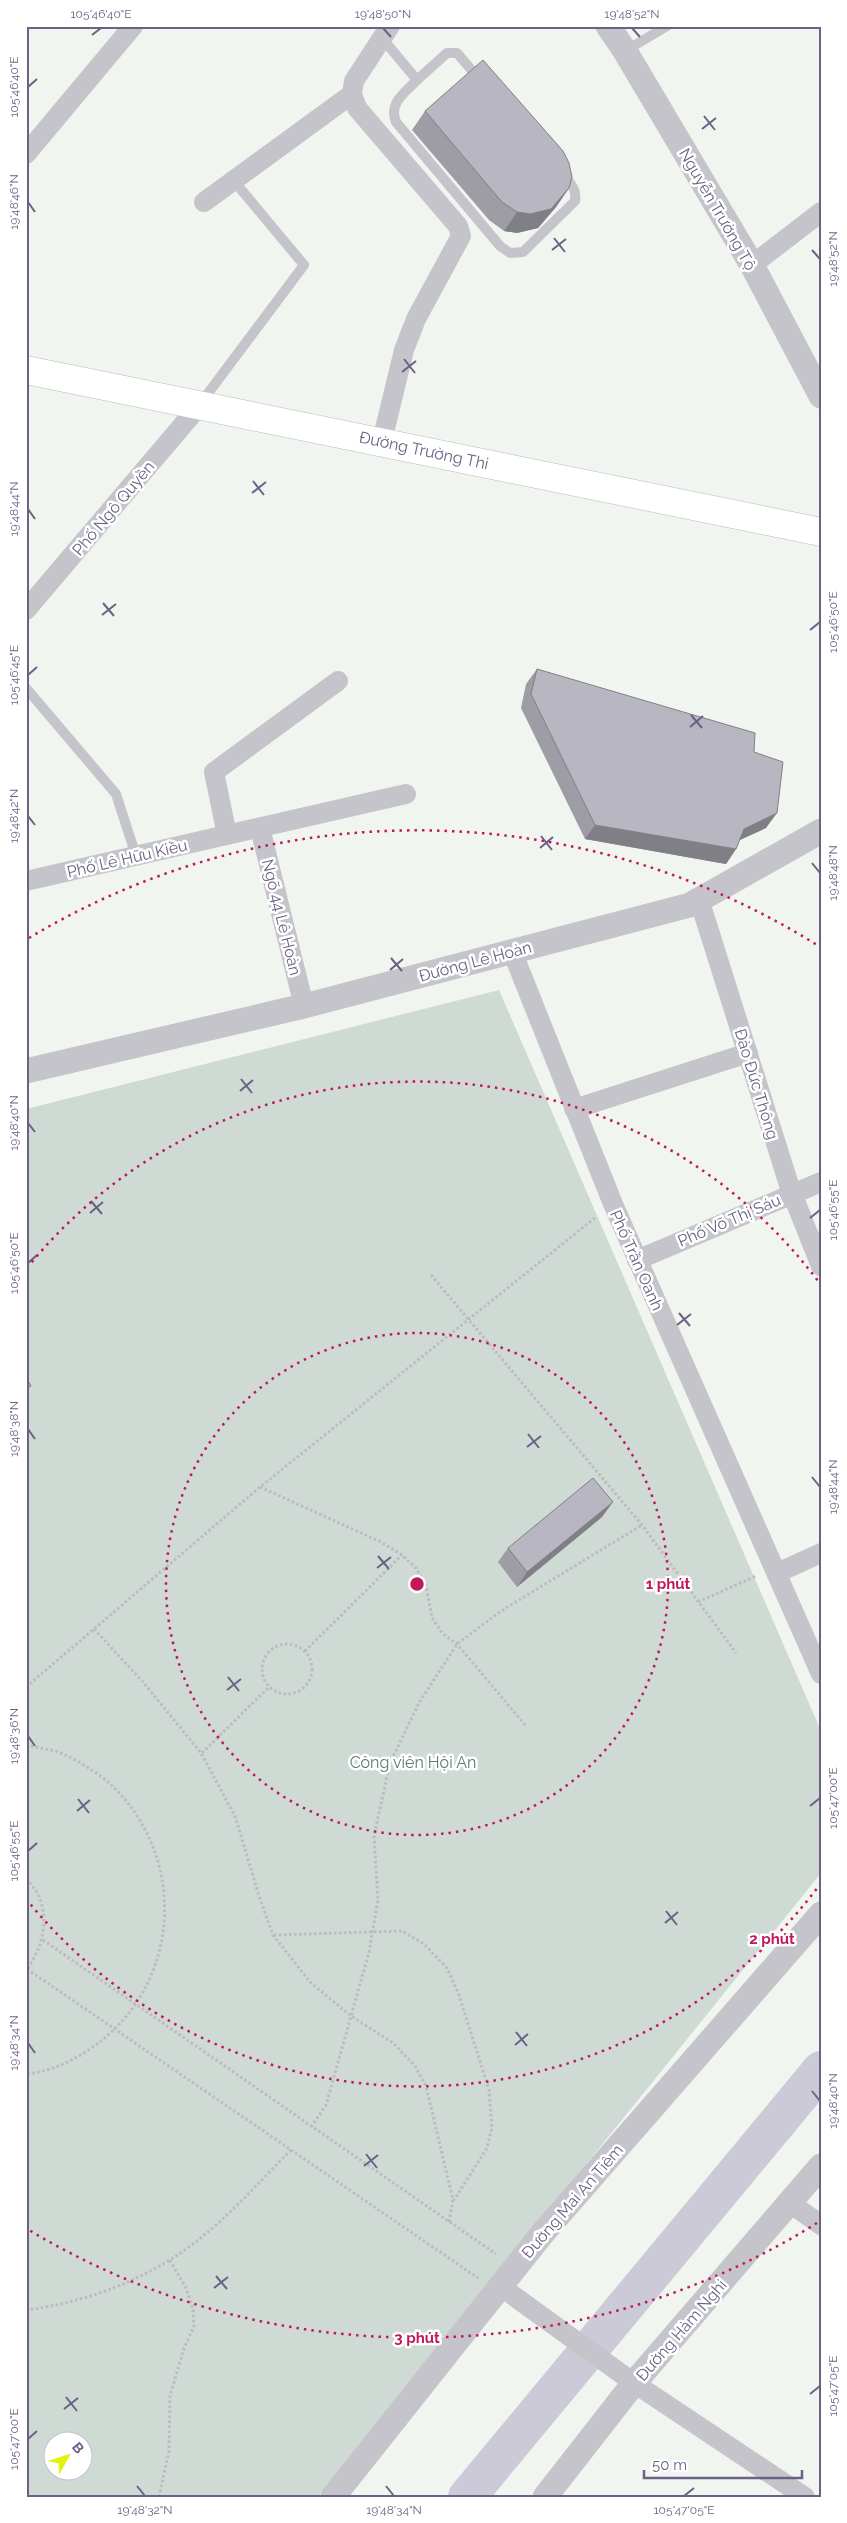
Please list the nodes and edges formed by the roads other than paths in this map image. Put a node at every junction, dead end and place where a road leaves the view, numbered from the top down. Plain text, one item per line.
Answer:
1 (134, 26) edge
2 (608, 26) edge
3 (667, 26) edge
4 (386, 32) edge
5 (625, 51) junction
6 (417, 80) junction
7 (489, 90) edge
8 (352, 94) junction
9 (26, 154) edge
10 (554, 164) edge
11 (234, 181) junction
12 (204, 202) dead end
13 (821, 212) edge
14 (752, 265) junction
15 (26, 370) edge
16 (821, 396) edge
17 (199, 406) junction
18 (382, 441) junction
19 (821, 532) edge
20 (26, 610) edge
21 (338, 681) dead end
22 (26, 688) edge
23 (406, 794) dead end
24 (260, 828) junction
25 (821, 831) edge
26 (227, 835) junction
27 (136, 856) junction
28 (26, 881) edge
29 (699, 899) junction
30 (512, 951) junction
31 (304, 1006) junction
32 (748, 1053) junction
33 (26, 1070) edge
34 (574, 1109) junction
35 (821, 1182) edge
36 (792, 1193) junction
37 (637, 1260) junction
38 (821, 1266) edge
39 (821, 1553) edge
40 (776, 1570) junction
41 (821, 1674) edge
42 (821, 1914) edge
43 (821, 2166) edge
44 (790, 2203) junction
45 (821, 2225) edge
46 (504, 2282) junction
47 (625, 2375) junction
48 (333, 2497) edge
49 (545, 2497) edge
50 (804, 2497) edge

1 - 9 street
2 - 5 street, Nguyễn Trường Tộ
3 - 5 lane
4 - 6 lane
4 - 8 street
5 - 14 street, Nguyễn Trường Tộ
6 - 7 lane
6 - 10 lane
8 - 11 street
8 - 18 street
11 - 12 street
11 - 17 lane
13 - 14 street
14 - 16 street, Nguyễn Trường Tộ
15 - 17 main road, Đường Trường Thi
17 - 18 main road, Đường Trường Thi
17 - 20 street, Phố Ngô Quyền
18 - 19 main road, Đường Trường Thi
21 - 26 street
22 - 27 lane
23 - 24 street, Phố Lê Hữu Kiều
24 - 26 street, Phố Lê Hữu Kiều
24 - 31 street, Ngõ 44 Lê Hoàn
25 - 29 street, Đường Lê Hoàn
26 - 27 street, Phố Lê Hữu Kiều
27 - 28 street, Phố Lê Hữu Kiều
29 - 30 street, Đường Lê Hoàn
29 - 32 street, Đào Đức Thông
30 - 31 street, Đường Lê Hoàn
30 - 34 street, Phố Trần Oanh
31 - 33 street, Đường Lê Hoàn
32 - 34 street
32 - 36 street, Đào Đức Thông
34 - 37 street, Phố Trần Oanh
35 - 36 street, Phố Võ Thị Sáu
36 - 37 street, Phố Võ Thị Sáu
36 - 38 street, Đào Đức Thông
37 - 40 street, Phố Trần Oanh
39 - 40 street
40 - 41 street, Phố Trần Oanh
42 - 46 street, Đường Mai An Tiêm
43 - 44 street, Đường Hàm Nghi
44 - 45 street
44 - 47 street, Đường Hàm Nghi
46 - 47 street
46 - 48 street, Đường Mai An Tiêm
47 - 49 street, Đường Hàm Nghi
47 - 50 street

